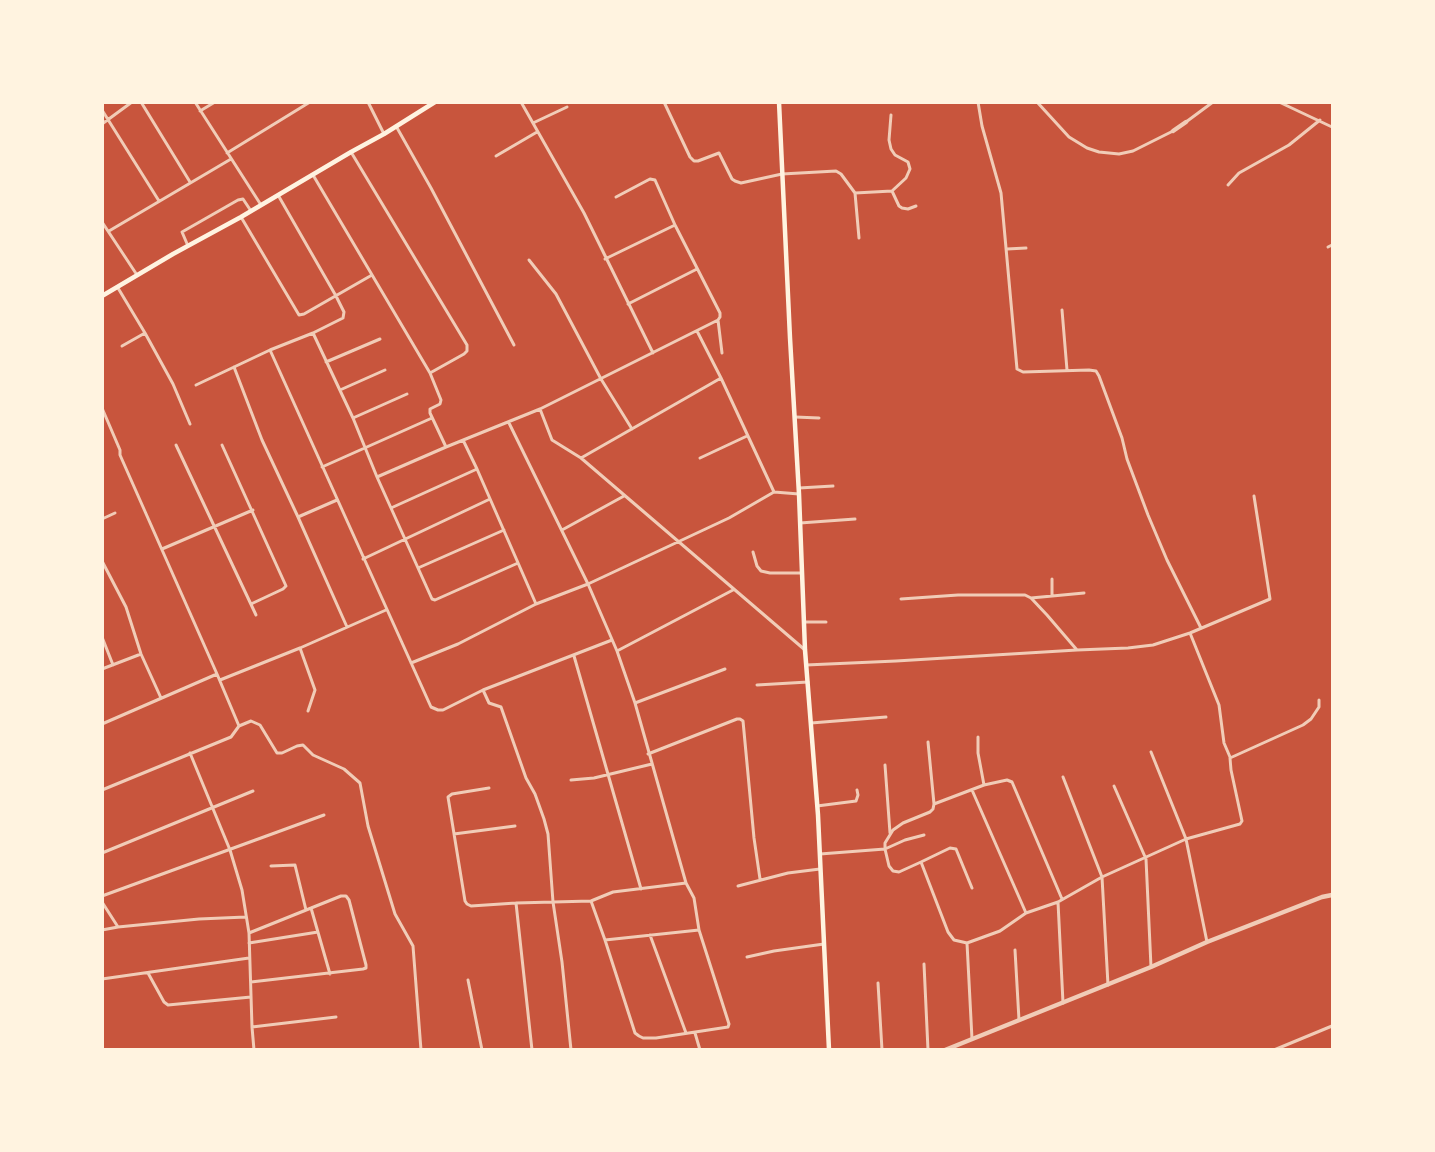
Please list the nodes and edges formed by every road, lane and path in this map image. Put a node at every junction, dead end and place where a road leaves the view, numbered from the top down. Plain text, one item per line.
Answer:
1 (132, 102) edge
2 (141, 102) edge
3 (195, 102) edge
4 (215, 102) edge
5 (310, 102) edge
6 (368, 102) edge
7 (434, 102) edge
8 (522, 102) edge
9 (664, 102) edge
10 (779, 102) edge
11 (978, 102) edge
12 (1037, 102) edge
13 (1213, 102) edge
14 (1279, 102) edge
15 (567, 107) dead end
16 (102, 110) edge
17 (200, 111) junction
18 (891, 115) dead end
19 (109, 119) junction
20 (1320, 120) junction
21 (1186, 122) joint
22 (533, 123) junction
23 (102, 124) edge
24 (396, 126) junction
25 (1332, 127) edge
26 (1173, 131) joint
27 (537, 132) junction
28 (384, 134) junction
29 (351, 152) junction
30 (227, 153) junction
31 (496, 156) dead end
32 (231, 159) junction
33 (313, 174) junction
34 (782, 174) junction
35 (190, 182) junction
36 (1228, 185) dead end
37 (892, 191) junction
38 (855, 193) junction
39 (278, 195) junction
40 (616, 197) dead end
41 (159, 201) junction
42 (261, 205) junction
43 (916, 206) dead end
44 (251, 211) junction
45 (241, 217) junction
46 (102, 222) edge
47 (675, 225) junction
48 (109, 231) junction
49 (859, 238) dead end
50 (1332, 245) edge
51 (188, 246) junction
52 (1328, 247) dead end
53 (1026, 248) dead end
54 (1007, 249) junction
55 (605, 259) junction
56 (529, 260) dead end
57 (697, 269) junction
58 (137, 275) junction
59 (372, 275) junction
60 (118, 288) junction
61 (102, 296) edge
62 (336, 296) junction
63 (628, 304) junction
64 (1062, 310) dead end
65 (718, 320) junction
66 (697, 331) junction
67 (145, 333) junction
68 (314, 333) junction
69 (380, 339) dead end
70 (514, 345) dead end
71 (122, 346) dead end
72 (270, 350) junction
73 (653, 353) junction
74 (722, 353) dead end
75 (326, 362) junction
76 (234, 367) junction
77 (385, 370) dead end
78 (1067, 370) junction
79 (430, 373) junction
80 (721, 378) junction
81 (601, 379) junction
82 (196, 385) dead end
83 (340, 390) junction
84 (407, 394) dead end
85 (102, 408) edge
86 (540, 409) junction
87 (794, 417) junction
88 (353, 418) junction
89 (432, 418) junction
90 (819, 418) dead end
91 (509, 423) junction
92 (190, 424) dead end
93 (632, 429) junction
94 (747, 436) junction
95 (463, 440) junction
96 (176, 445) dead end
97 (222, 445) dead end
98 (364, 447) junction
99 (446, 447) junction
100 (581, 458) junction
101 (700, 458) dead end
102 (322, 467) junction
103 (477, 469) junction
104 (377, 477) junction
105 (833, 486) dead end
106 (799, 488) junction
107 (774, 492) junction
108 (799, 494) junction
109 (624, 496) junction
110 (1254, 496) dead end
111 (337, 500) junction
112 (490, 500) junction
113 (391, 508) junction
114 (253, 510) junction
115 (115, 513) dead end
116 (298, 517) junction
117 (102, 519) edge
118 (855, 519) dead end
119 (800, 522) junction
120 (215, 527) junction
121 (504, 530) junction
122 (562, 530) junction
123 (405, 540) junction
124 (677, 541) junction
125 (162, 549) junction
126 (753, 552) dead end
127 (363, 559) junction
128 (102, 561) edge
129 (518, 563) junction
130 (418, 568) junction
131 (802, 573) junction
132 (1052, 579) dead end
133 (588, 584) junction
134 (733, 590) junction
135 (1084, 593) dead end
136 (1052, 596) junction
137 (1031, 598) junction
138 (901, 599) dead end
139 (251, 604) junction
140 (536, 604) junction
141 (386, 610) junction
142 (256, 615) dead end
143 (804, 622) junction
144 (826, 622) dead end
145 (347, 627) junction
146 (1201, 628) junction
147 (1190, 633) junction
148 (102, 638) edge
149 (612, 640) junction
150 (300, 648) junction
151 (805, 650) junction
152 (1077, 650) junction
153 (617, 651) junction
154 (141, 654) junction
155 (574, 656) junction
156 (411, 663) junction
157 (113, 665) junction
158 (806, 665) junction
159 (102, 669) edge
160 (724, 669) dead end
161 (217, 674) junction
162 (220, 680) junction
163 (808, 682) junction
164 (757, 685) dead end
165 (483, 690) junction
166 (160, 698) junction
167 (1319, 700) dead end
168 (635, 703) junction
169 (308, 711) dead end
170 (886, 717) dead end
171 (810, 723) junction
172 (102, 724) edge
173 (239, 726) junction
174 (978, 737) dead end
175 (928, 742) dead end
176 (1152, 752) dead end
177 (190, 753) junction
178 (648, 754) junction
179 (1230, 758) junction
180 (652, 764) junction
181 (885, 765) dead end
182 (608, 774) junction
183 (1063, 777) dead end
184 (571, 780) dead end
185 (984, 785) junction
186 (1114, 786) dead end
187 (489, 788) dead end
188 (102, 790) edge
189 (857, 790) dead end
190 (972, 790) junction
191 (253, 791) dead end
192 (934, 804) junction
193 (213, 806) junction
194 (817, 806) junction
195 (324, 815) dead end
196 (515, 826) dead end
197 (454, 834) junction
198 (890, 834) junction
199 (924, 835) dead end
200 (1186, 840) junction
201 (885, 848) junction
202 (230, 850) junction
203 (102, 853) edge
204 (819, 854) junction
205 (1146, 859) junction
206 (921, 862) junction
207 (271, 866) dead end
208 (820, 869) junction
209 (1102, 877) junction
210 (760, 879) junction
211 (686, 883) junction
212 (738, 886) dead end
213 (972, 888) dead end
214 (640, 889) junction
215 (1332, 895) edge
216 (102, 896) edge
217 (1062, 899) junction
218 (590, 901) junction
219 (102, 902) edge
220 (553, 902) junction
221 (1058, 902) junction
222 (516, 903) junction
223 (312, 908) junction
224 (306, 910) junction
225 (1026, 913) junction
226 (246, 917) junction
227 (118, 927) junction
228 (102, 930) edge
229 (699, 930) junction
230 (318, 932) junction
231 (249, 933) junction
232 (650, 935) junction
233 (605, 940) junction
234 (1207, 942) junction
235 (249, 943) junction
236 (824, 944) junction
237 (967, 944) junction
238 (1015, 950) dead end
239 (747, 957) dead end
240 (249, 958) junction
241 (924, 964) dead end
242 (1151, 967) junction
243 (148, 973) junction
244 (330, 974) junction
245 (102, 979) edge
246 (468, 980) dead end
247 (251, 982) junction
248 (878, 983) dead end
249 (1108, 984) junction
250 (251, 997) junction
251 (1063, 1003) junction
252 (336, 1017) dead end
253 (1019, 1021) junction
254 (1332, 1026) edge
255 (252, 1027) junction
256 (686, 1033) junction
257 (694, 1033) junction
258 (972, 1039) junction
259 (254, 1050) edge
260 (421, 1050) edge
261 (482, 1050) edge
262 (532, 1050) edge
263 (571, 1050) edge
264 (700, 1050) edge
265 (829, 1050) edge
266 (882, 1050) edge
267 (928, 1050) edge
268 (945, 1050) edge
269 (1274, 1050) edge

1 - 19 street
2 - 35 street
3 - 17 street
4 - 17 street
5 - 30 street
6 - 28 street
7 - 24 main road
8 - 22 street
9 - 34 street
10 - 34 main road
11 - 54 street
12 - 26 street
13 - 21 street
14 - 20 street
15 - 22 street
16 - 19 street
17 - 30 street
18 - 37 street
19 - 23 street
19 - 41 street
20 - 25 street
20 - 36 street
21 - 26 street
22 - 27 street
24 - 28 main road
24 - 70 street
27 - 31 street
27 - 55 street
28 - 29 main road
29 - 33 main road
29 - 79 street
30 - 32 street
32 - 35 street
32 - 42 street
33 - 39 main road
33 - 59 street
34 - 38 street
34 - 87 main road
35 - 41 street
37 - 38 street
37 - 43 street
38 - 49 street
39 - 42 main road
39 - 62 street
40 - 47 street
41 - 48 street
42 - 44 main road
44 - 45 main road
44 - 51 street
45 - 51 main road
45 - 62 street
46 - 48 street
47 - 55 street
47 - 57 street
48 - 58 street
50 - 52 street
51 - 58 main road
53 - 54 street
54 - 78 street
55 - 63 street
56 - 81 street
57 - 63 street
57 - 65 street
58 - 60 main road
59 - 62 street
59 - 79 street
60 - 61 main road
60 - 67 street
62 - 68 street
63 - 73 street
64 - 78 street
65 - 66 street
65 - 74 street
66 - 73 street
66 - 80 street
67 - 71 street
67 - 92 street
68 - 72 street
68 - 75 street
69 - 75 street
72 - 76 street
72 - 102 street
73 - 81 street
75 - 83 street
76 - 82 street
76 - 116 street
77 - 83 street
78 - 146 street
79 - 89 street
80 - 93 street
80 - 94 street
81 - 86 street
81 - 93 street
83 - 88 street
84 - 88 street
85 - 125 street
86 - 91 street
86 - 100 street
87 - 90 street
87 - 106 main road
88 - 98 street
89 - 98 street
89 - 99 street
91 - 95 street
91 - 122 street
93 - 100 street
94 - 101 street
94 - 107 street
95 - 99 street
95 - 103 street
96 - 120 street
97 - 114 street
98 - 102 street
98 - 104 street
99 - 104 street
100 - 109 street
102 - 111 street
103 - 112 street
103 - 113 street
104 - 113 street
105 - 106 street
106 - 108 main road
107 - 108 street
107 - 124 street
108 - 119 main road
109 - 122 street
109 - 124 street
110 - 146 street
111 - 116 street
111 - 127 street
112 - 121 street
112 - 123 street
113 - 123 street
114 - 120 street
114 - 139 street
115 - 117 street
116 - 145 street
118 - 119 street
119 - 131 main road
120 - 125 street
120 - 139 street
121 - 129 street
121 - 130 street
122 - 133 street
123 - 127 street
123 - 130 street
124 - 133 street
124 - 134 street
125 - 161 street
126 - 131 street
127 - 141 street
128 - 154 street
129 - 130 street
129 - 140 street
131 - 143 main road
132 - 136 street
133 - 140 street
133 - 149 street
134 - 151 street
134 - 153 street
135 - 136 street
136 - 137 street
137 - 138 street
137 - 152 street
139 - 142 street
140 - 156 street
141 - 145 street
141 - 156 street
143 - 144 street
143 - 151 main road
145 - 150 street
146 - 147 street
147 - 152 street
147 - 179 street
148 - 157 street
149 - 153 street
149 - 155 street
150 - 162 street
150 - 169 street
151 - 158 main road
152 - 158 street
153 - 168 street
154 - 157 street
154 - 166 street
155 - 165 street
155 - 182 street
156 - 165 street
157 - 159 street
158 - 163 main road
160 - 168 street
161 - 162 street
161 - 166 street
162 - 173 street
163 - 164 street
163 - 171 main road
165 - 220 street
166 - 172 street
167 - 179 street
168 - 178 street
170 - 171 street
171 - 194 main road
173 - 177 street
173 - 260 street
174 - 185 street
175 - 192 street
176 - 200 street
177 - 188 street
177 - 193 street
178 - 180 street
178 - 210 street
179 - 200 street
180 - 182 street
180 - 211 street
181 - 198 street
182 - 184 street
182 - 214 street
183 - 209 street
185 - 190 street
185 - 217 street
186 - 205 street
187 - 197 street
189 - 194 street
190 - 192 street
190 - 225 street
191 - 193 street
192 - 198 street
193 - 202 street
193 - 203 street
194 - 204 main road
195 - 202 street
196 - 197 street
197 - 222 street
198 - 201 street
199 - 201 street
200 - 205 street
200 - 234 street
201 - 204 street
201 - 206 street
202 - 216 street
202 - 226 street
204 - 208 main road
205 - 209 street
205 - 242 street
206 - 213 street
206 - 237 street
207 - 224 street
208 - 210 street
208 - 236 main road
209 - 217 street
209 - 249 street
210 - 212 street
211 - 214 street
211 - 229 street
214 - 218 street
215 - 234 street
217 - 221 street
218 - 220 street
218 - 233 street
219 - 227 street
220 - 222 street
220 - 263 street
221 - 225 street
221 - 251 street
222 - 262 street
223 - 224 street
223 - 230 street
223 - 244 street
224 - 231 street
225 - 237 street
226 - 227 street
226 - 231 street
227 - 228 street
229 - 232 street
229 - 257 street
230 - 235 street
230 - 244 street
231 - 235 street
232 - 233 street
232 - 256 street
233 - 256 street
234 - 242 street
235 - 240 street
236 - 239 street
236 - 265 main road
237 - 258 street
238 - 253 street
240 - 243 street
240 - 247 street
241 - 267 street
242 - 249 street
243 - 245 street
243 - 250 street
244 - 247 street
246 - 261 street
247 - 250 street
248 - 266 street
249 - 251 street
250 - 255 street
251 - 253 street
252 - 255 street
253 - 258 street
254 - 269 street
255 - 259 street
256 - 257 street
257 - 264 street
258 - 268 street

